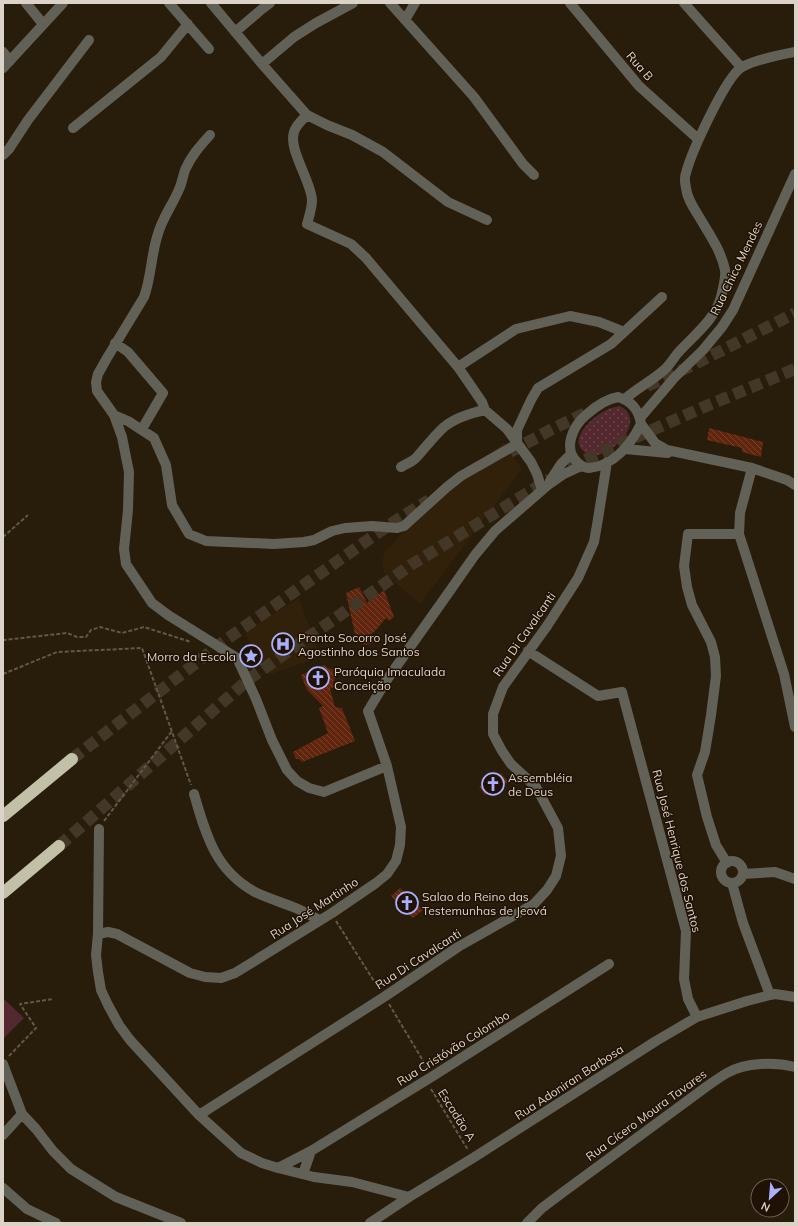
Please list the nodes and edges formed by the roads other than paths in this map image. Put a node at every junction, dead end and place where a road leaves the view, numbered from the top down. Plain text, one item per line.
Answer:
1 (26, 3) edge
2 (63, 3) edge
3 (169, 3) edge
4 (211, 3) edge
5 (270, 3) edge
6 (352, 3) edge
7 (390, 3) edge
8 (415, 3) edge
9 (570, 3) edge
10 (684, 3) edge
11 (405, 20) junction
12 (43, 24) junction
13 (188, 24) junction
14 (235, 32) junction
15 (89, 40) dead end
16 (209, 49) dead end
17 (3, 52) edge
18 (795, 52) edge
19 (262, 64) junction
20 (6, 65) edge
21 (742, 67) junction
22 (307, 115) junction
23 (73, 128) dead end
24 (210, 136) dead end
25 (698, 139) junction
26 (3, 156) edge
27 (795, 174) edge
28 (534, 175) dead end
29 (487, 220) dead end
30 (662, 297) dead end
31 (624, 332) junction
32 (115, 344) junction
33 (458, 367) junction
34 (625, 399) junction
35 (485, 410) junction
36 (114, 415) junction
37 (640, 421) junction
38 (142, 429) junction
39 (517, 444) junction
40 (624, 449) junction
41 (571, 454) junction
42 (680, 454) junction
43 (607, 462) junction
44 (581, 466) junction
45 (401, 467) dead end
46 (752, 468) junction
47 (795, 485) edge
48 (545, 488) junction
49 (739, 534) junction
50 (528, 651) junction
51 (784, 674) junction
52 (795, 678) edge
53 (795, 727) edge
54 (72, 759) tunnel mouth
55 (387, 766) junction
56 (194, 794) road end
57 (3, 816) edge
58 (99, 829) road end
59 (59, 846) tunnel mouth
60 (727, 863) junction
61 (743, 874) junction
62 (795, 880) edge
63 (732, 884) junction
64 (3, 893) edge
65 (320, 920) junction
66 (98, 934) junction
67 (609, 964) dead end
68 (770, 995) junction
69 (795, 997) edge
70 (697, 1017) junction
71 (6, 1060) edge
72 (795, 1067) edge
73 (22, 1114) junction
74 (199, 1115) junction
75 (3, 1135) edge
76 (311, 1151) junction
77 (278, 1168) junction
78 (302, 1174) junction
79 (3, 1188) edge
80 (409, 1197) junction
81 (56, 1223) edge
82 (181, 1223) edge
83 (370, 1223) edge
84 (527, 1223) edge

1 - 12 street
2 - 12 street
3 - 13 street
4 - 14 street
5 - 14 street
6 - 19 street
7 - 11 street
8 - 11 street
9 - 25 street, Rua B
10 - 21 street
11 - 28 street
12 - 20 street
13 - 16 street
13 - 23 street
14 - 19 street
15 - 26 street
17 - 20 street
18 - 21 street, Rua Chico Mendes
19 - 22 street
21 - 25 street, Rua Chico Mendes
22 - 29 street
22 - 33 street
24 - 32 street
25 - 34 street, Rua Chico Mendes
27 - 37 street, Rua Chico Mendes
30 - 31 street
31 - 33 street
31 - 39 street
32 - 36 street
32 - 38 street
33 - 35 street
34 - 37 street
34 - 41 street
35 - 39 street
35 - 45 street
36 - 38 street
36 - 55 street
37 - 40 street
37 - 42 street
38 - 39 street
39 - 48 street
40 - 42 street
40 - 43 street
41 - 44 street
41 - 48 street
42 - 46 street
43 - 44 street
43 - 50 street, Rua Di Cavalcanti
44 - 48 street
46 - 47 street
46 - 49 street
48 - 55 street, Rua José Martinho
49 - 51 street
49 - 60 street
50 - 70 street, Rua José Henrique dos Santos
50 - 74 street, Rua Di Cavalcanti
51 - 52 street
51 - 53 street
54 - 57 highway
55 - 65 street, Rua José Martinho
56 - 65 street
58 - 66 street
59 - 64 highway
60 - 61 street
60 - 63 street
61 - 62 street
61 - 63 street
63 - 68 street
65 - 66 street, Rua José Martinho
66 - 74 street
67 - 76 street, Rua Cristóvão Colombo
68 - 69 street, Rua Adoniran Barbosa
68 - 70 street, Rua Adoniran Barbosa
70 - 80 street, Rua Adoniran Barbosa
71 - 73 street
72 - 84 street, Rua Cícero Moura Tavares
73 - 75 street
73 - 82 street
74 - 77 street
76 - 77 street, Rua Cristóvão Colombo
76 - 78 street
77 - 78 street
78 - 80 street
79 - 81 street
80 - 83 street, Rua Adoniran Barbosa

